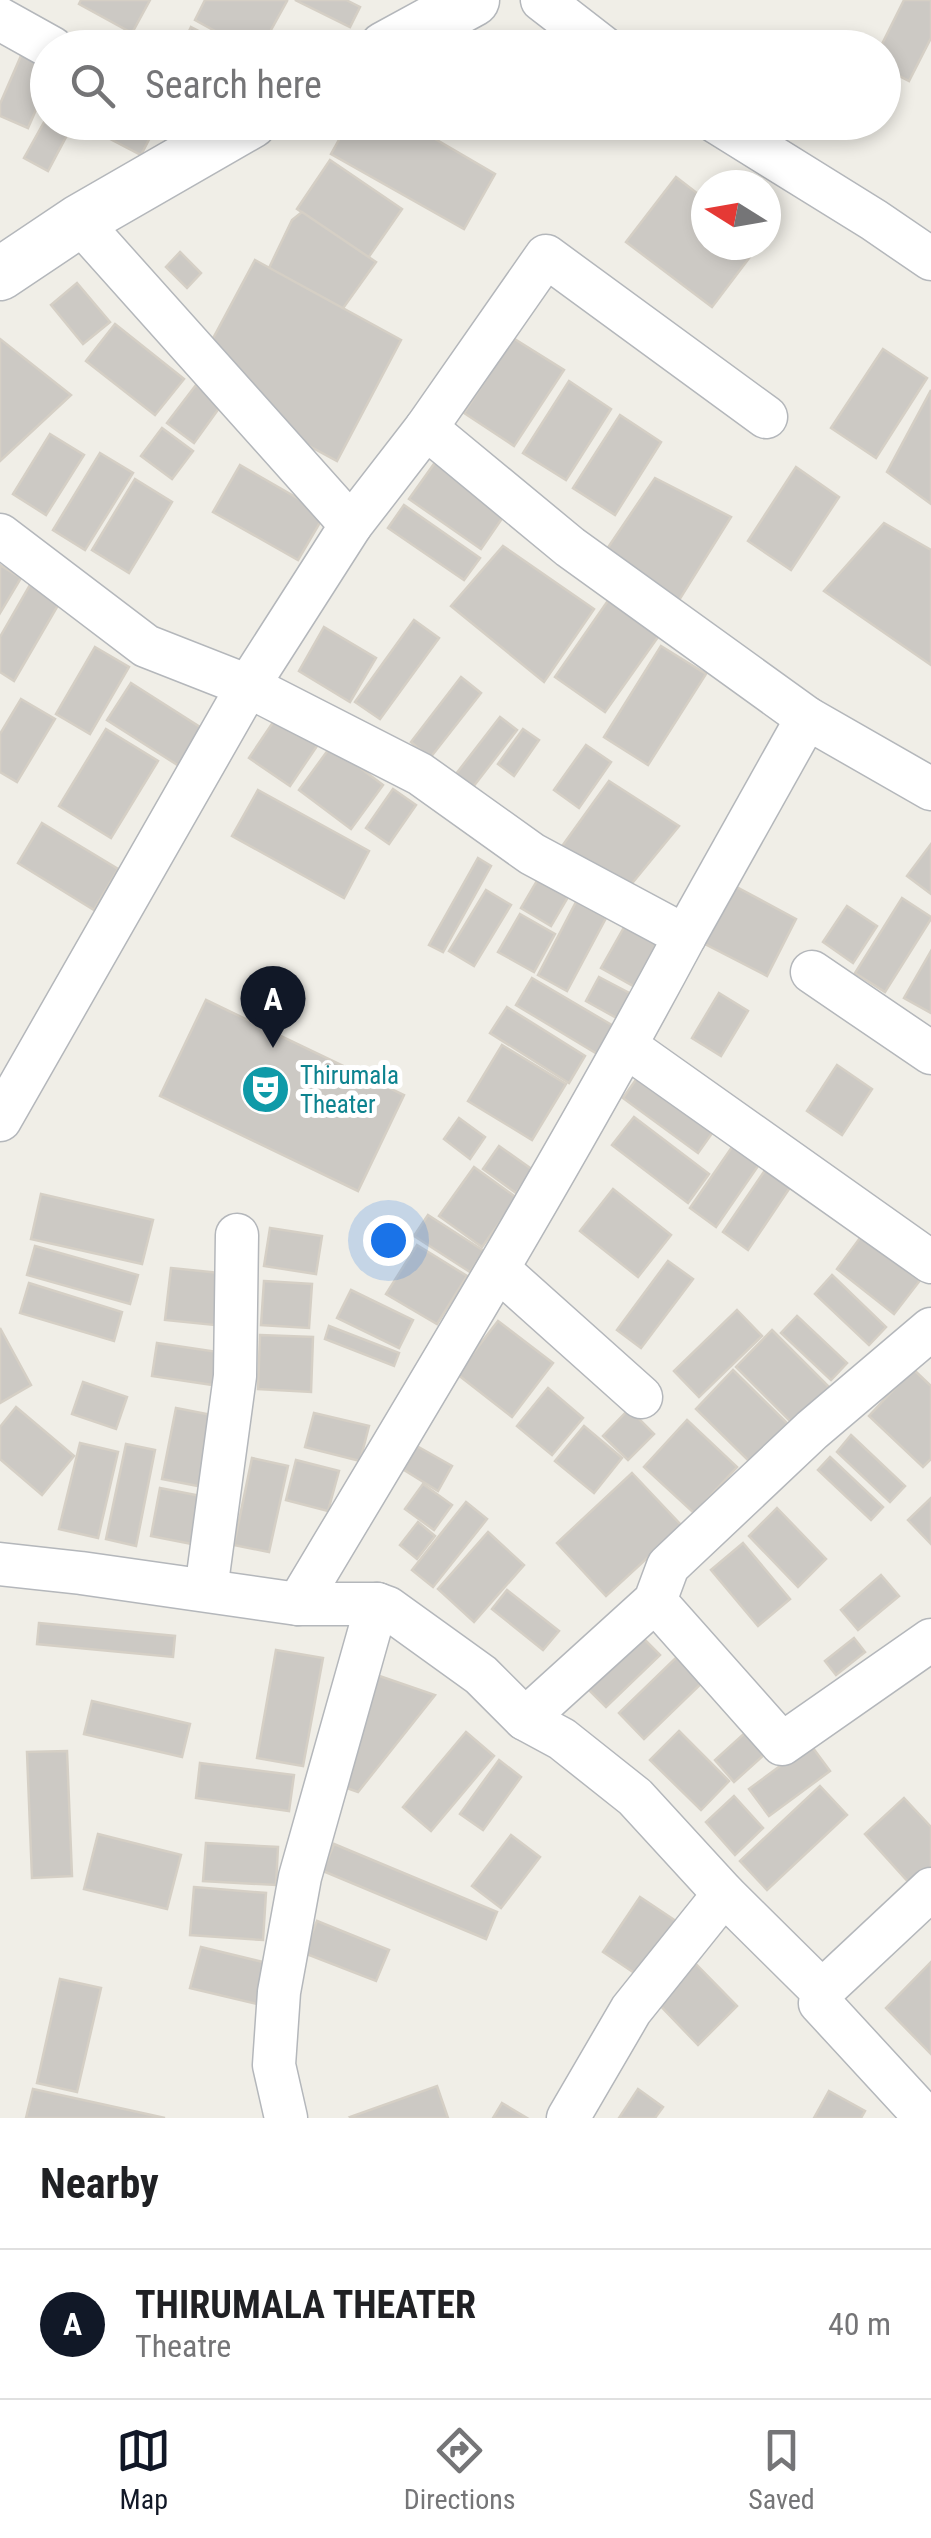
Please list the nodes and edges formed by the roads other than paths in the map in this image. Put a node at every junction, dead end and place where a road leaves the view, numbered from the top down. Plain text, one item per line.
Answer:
1 (474, 0) edge
2 (542, 0) edge
3 (0, 19) edge
4 (418, 30) edge
5 (581, 30) edge
6 (30, 36) edge
7 (202, 140) edge
8 (745, 140) edge
9 (79, 220) junction
10 (931, 259) edge
11 (0, 274) edge
12 (766, 417) dead end
13 (426, 428) junction
14 (351, 525) junction
15 (0, 535) edge
16 (248, 686) junction
17 (807, 718) junction
18 (931, 790) edge
19 (685, 936) junction
20 (812, 972) dead end
21 (626, 1046) junction
22 (931, 1054) edge
23 (0, 1120) edge
24 (237, 1236) dead end
25 (931, 1262) edge
26 (498, 1269) junction
27 (931, 1329) edge
28 (640, 1397) dead end
29 (0, 1564) edge
30 (206, 1590) junction
31 (655, 1601) junction
32 (298, 1604) junction
33 (378, 1604) junction
34 (931, 1640) edge
35 (525, 1719) junction
36 (931, 1889) edge
37 (724, 1894) junction
38 (822, 1991) junction
39 (286, 2118) edge
40 (568, 2118) edge
41 (926, 2118) edge

1 - 4 street
2 - 5 street
3 - 6 street
7 - 9 street
8 - 10 street
9 - 11 street
9 - 14 street
12 - 13 street
13 - 14 street
13 - 17 street
14 - 16 street
15 - 16 street
16 - 19 street
16 - 23 street
17 - 18 street
17 - 19 street
19 - 21 street
20 - 22 street
21 - 25 street
21 - 26 street
24 - 30 street
26 - 28 street
26 - 32 street
27 - 31 street
29 - 30 street
30 - 32 street
31 - 34 street
31 - 35 street
32 - 33 street
33 - 35 street
33 - 39 street
35 - 37 street
36 - 38 street
37 - 38 street
37 - 40 street
38 - 41 street

